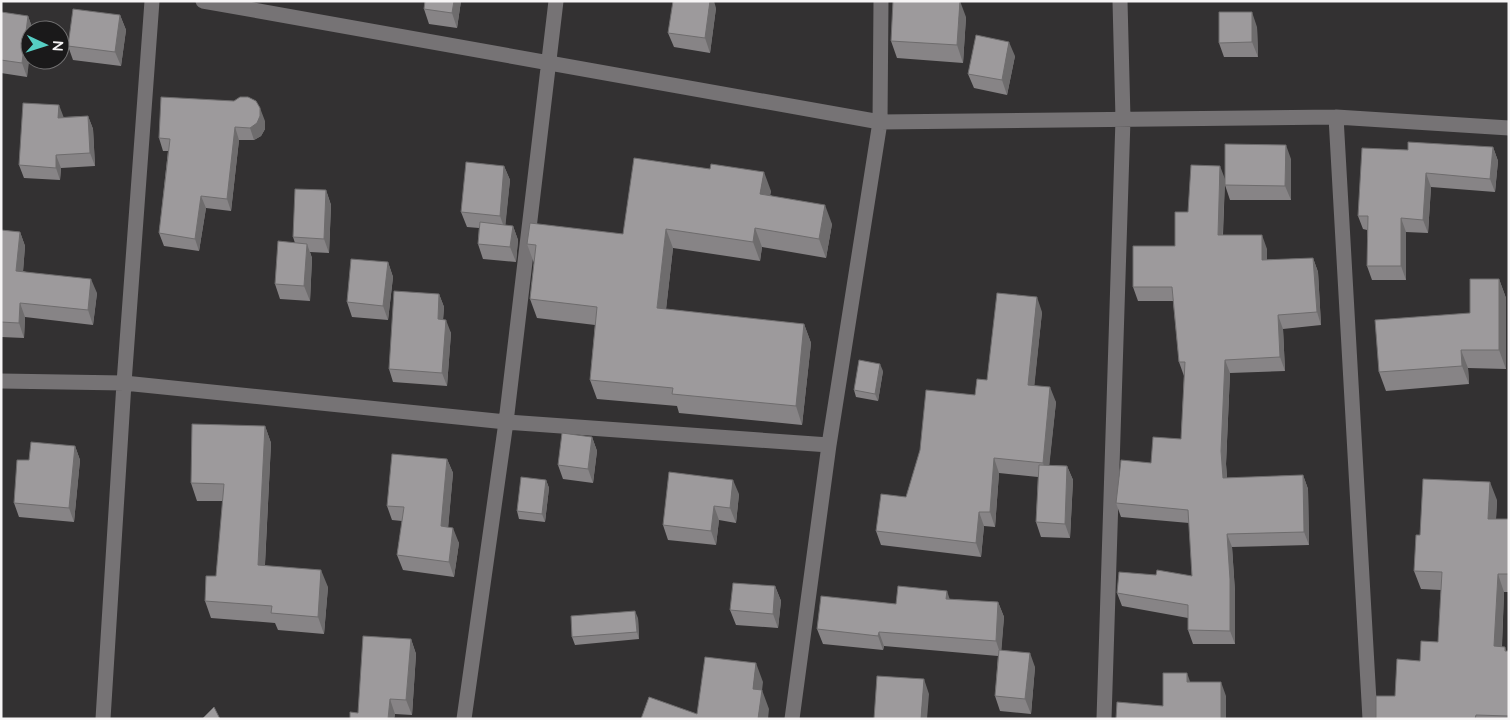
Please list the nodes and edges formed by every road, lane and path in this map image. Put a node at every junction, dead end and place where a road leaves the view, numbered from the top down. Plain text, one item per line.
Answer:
1 (152, 1) edge
2 (203, 1) edge
3 (556, 1) edge
4 (881, 1) edge
5 (1120, 1) edge
6 (548, 62) junction
7 (1336, 117) junction
8 (1123, 119) junction
9 (880, 122) junction
10 (1509, 128) edge
11 (1, 381) edge
12 (124, 384) junction
13 (506, 422) junction
14 (829, 445) junction
15 (103, 719) edge
16 (464, 719) edge
17 (792, 719) edge
18 (1104, 719) edge
19 (1370, 719) edge

1 - 12 street
2 - 6 street
3 - 6 street
4 - 9 street
5 - 8 street
6 - 9 street
6 - 13 street
7 - 8 street
7 - 10 street
7 - 19 street
8 - 9 street
8 - 18 street
9 - 14 street
11 - 12 street
12 - 13 street
12 - 15 street
13 - 14 street
13 - 16 street
14 - 17 street

